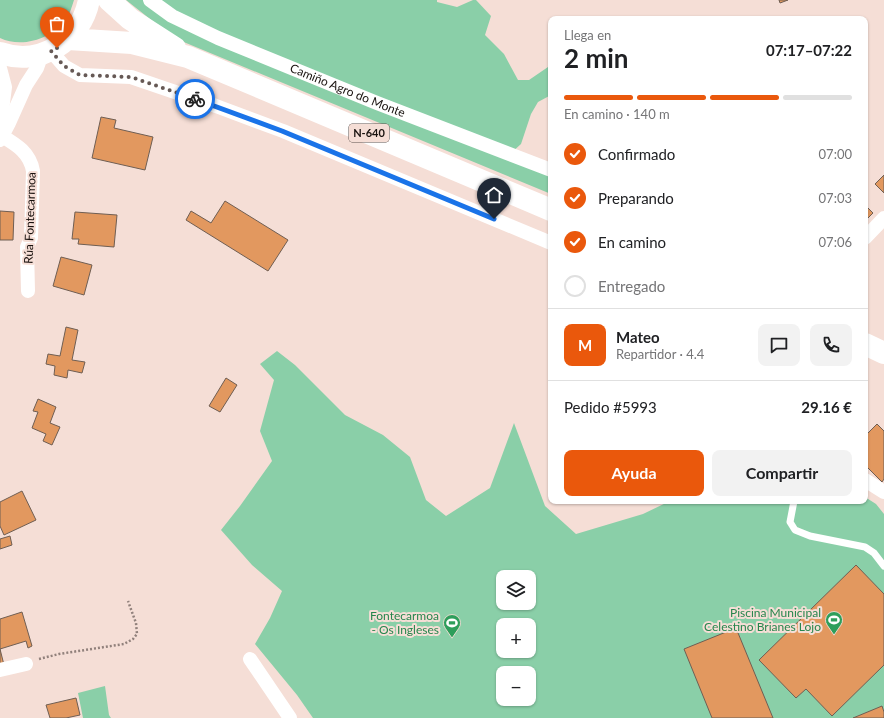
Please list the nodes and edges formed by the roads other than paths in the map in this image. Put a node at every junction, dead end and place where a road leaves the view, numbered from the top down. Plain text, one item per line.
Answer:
1 (89, 0) edge
2 (109, 0) edge
3 (150, 0) edge
4 (53, 48) junction
5 (0, 53) edge
6 (188, 57) junction
7 (0, 68) edge
8 (1, 138) edge
9 (548, 169) edge
10 (548, 209) edge
11 (884, 218) edge
12 (868, 235) edge
13 (548, 242) edge
14 (28, 291) dead end
15 (868, 345) edge
16 (884, 353) edge
17 (868, 482) edge
18 (884, 492) edge
19 (793, 504) edge
20 (884, 566) edge
21 (250, 659) dead end
22 (26, 664) road end
23 (0, 670) edge
24 (290, 718) edge

1 - 4 highway
2 - 6 highway, N-640
3 - 9 street, Camiño Agro do Monte
4 - 5 highway, N-640
4 - 6 highway, N-640
4 - 8 street
4 - 13 street
6 - 10 highway, N-640
7 - 8 street
8 - 14 street, Rúa Fontecarmoa
11 - 12 street
15 - 16 highway
17 - 18 street
19 - 20 lane
21 - 24 street
22 - 23 street

